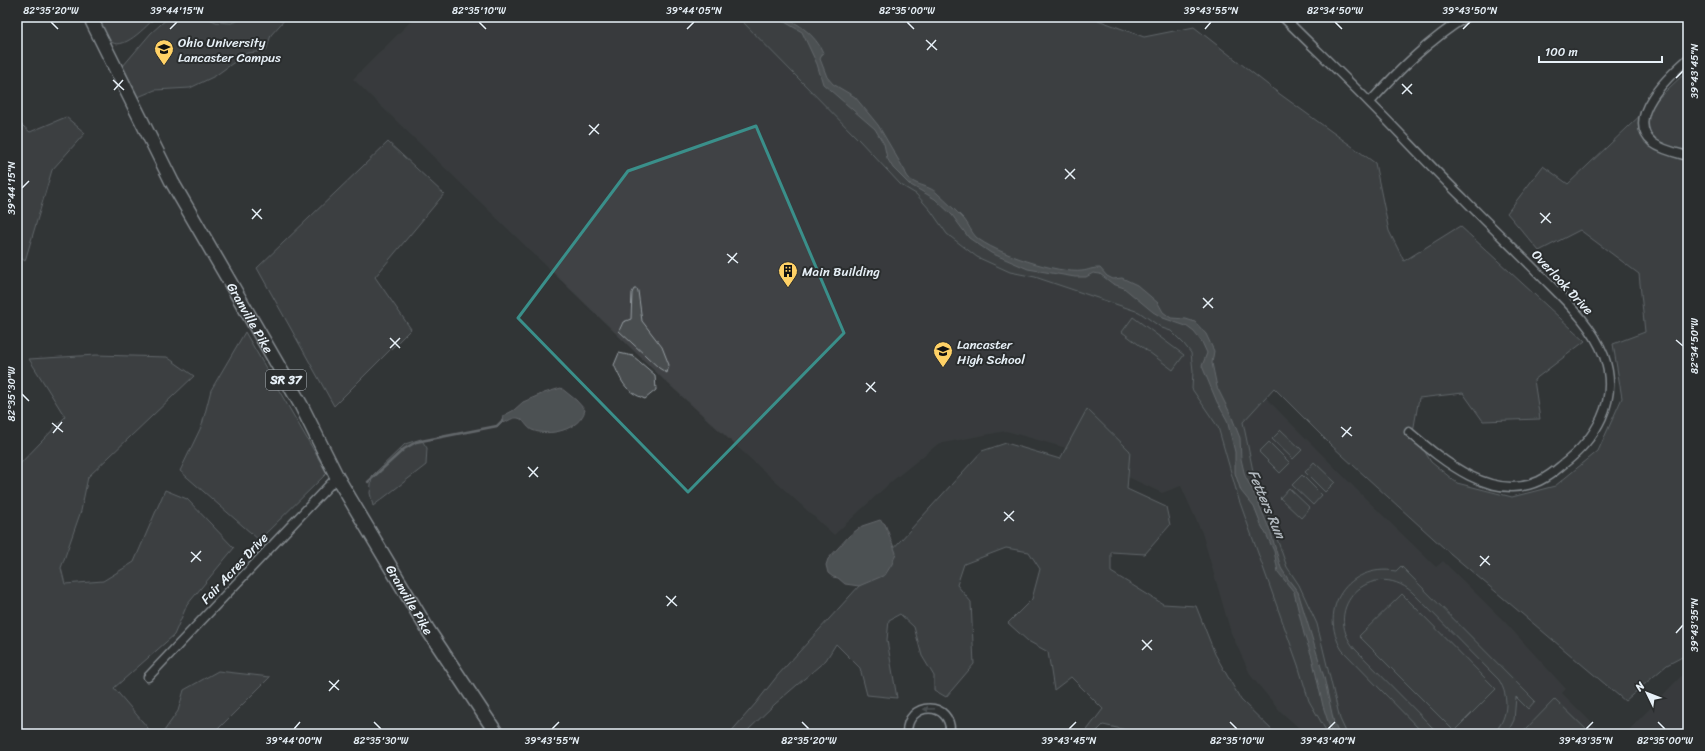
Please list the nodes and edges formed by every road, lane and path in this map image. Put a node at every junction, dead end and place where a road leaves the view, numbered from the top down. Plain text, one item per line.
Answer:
1 (90, 17) edge
2 (1283, 17) edge
3 (1466, 17) edge
4 (1688, 59) edge
5 (1370, 102) junction
6 (1688, 156) edge
7 (1409, 432) dead end
8 (337, 477) junction
9 (148, 677) dead end
10 (497, 734) edge
11 (907, 734) edge
12 (950, 734) edge

1 - 8 highway, Granville Pike / SR 37
2 - 5 street, Overlook Drive
3 - 5 street
4 - 6 street
5 - 7 street, Overlook Drive
8 - 9 street, Fair Acres Drive
8 - 10 highway, Granville Pike / SR 37
12 -> 11 street

